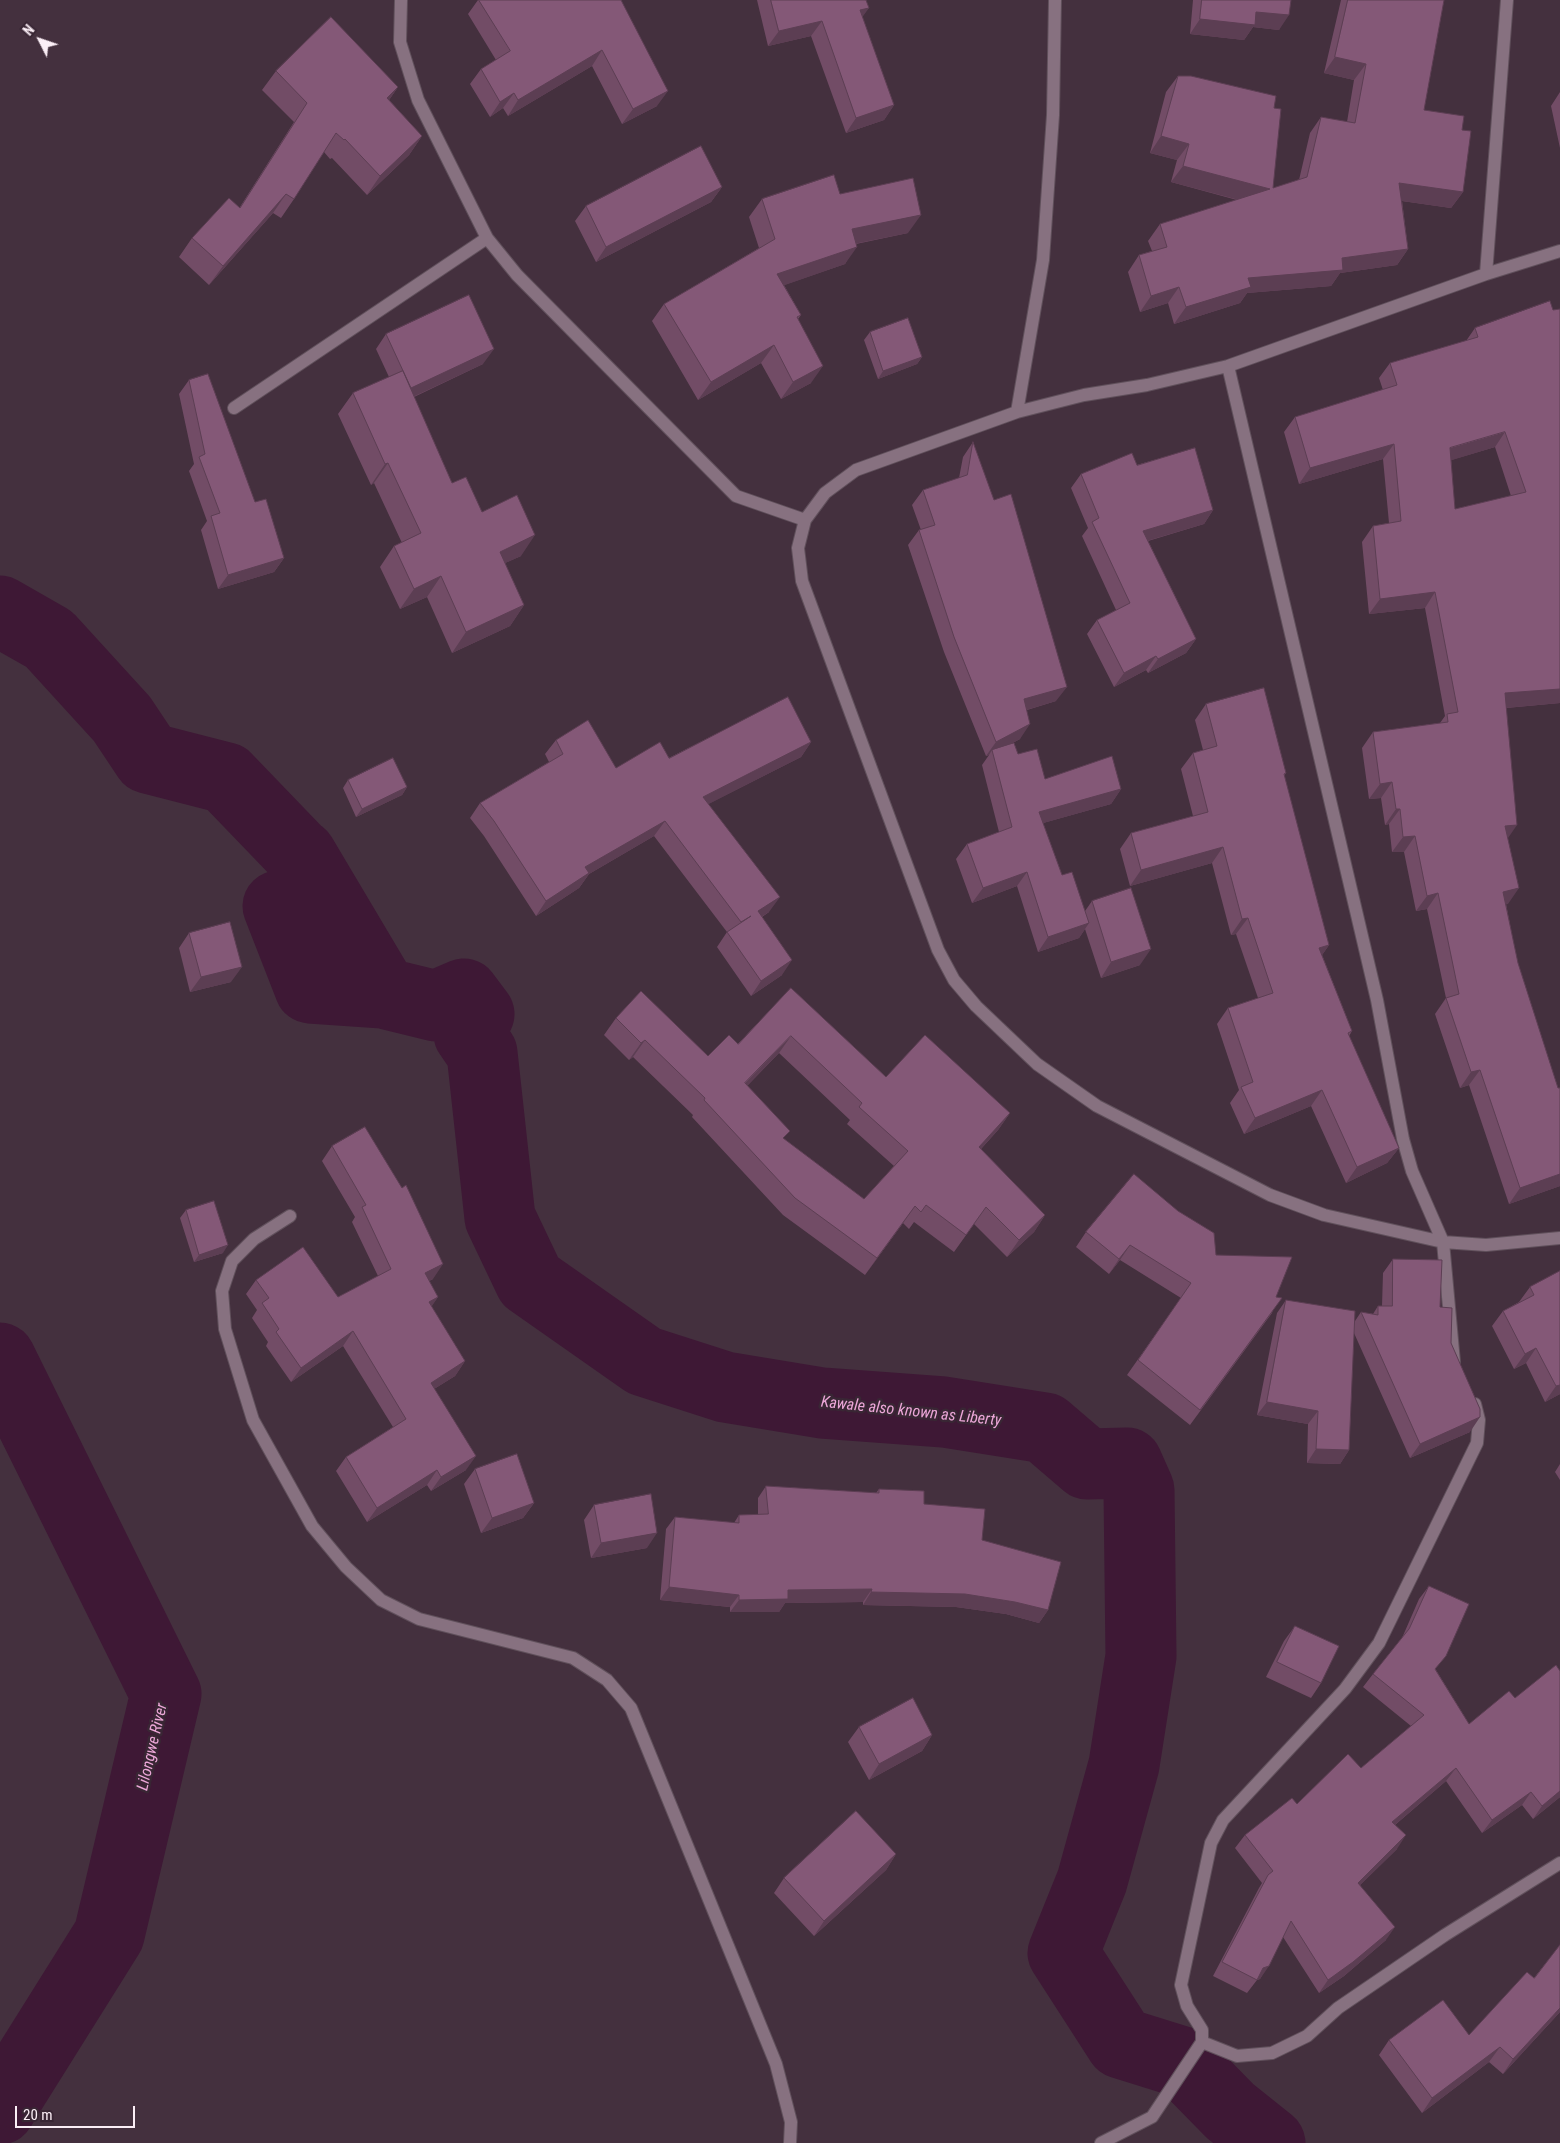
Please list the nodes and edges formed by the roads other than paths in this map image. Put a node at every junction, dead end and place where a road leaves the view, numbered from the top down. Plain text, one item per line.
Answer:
1 (401, 0) edge
2 (1056, 0) edge
3 (1507, 0) edge
4 (487, 238) junction
5 (1560, 251) edge
6 (1486, 274) junction
7 (1228, 366) junction
8 (234, 408) dead end
9 (1017, 412) junction
10 (805, 520) junction
11 (290, 1216) dead end
12 (1560, 1238) edge
13 (1443, 1242) junction
14 (1456, 1371) edge
15 (1470, 1393) edge
16 (1560, 1863) edge
17 (1199, 2047) junction
18 (790, 2143) edge
19 (1101, 2143) edge

1 - 4 street
2 - 9 street
3 - 6 street
4 - 8 street
4 - 10 street
5 - 6 street
6 - 7 street
7 - 9 street
7 - 13 street
9 - 10 street
10 - 13 street
11 - 18 street
12 - 13 street
13 - 14 street
15 - 17 street
16 - 17 street
17 - 19 street

